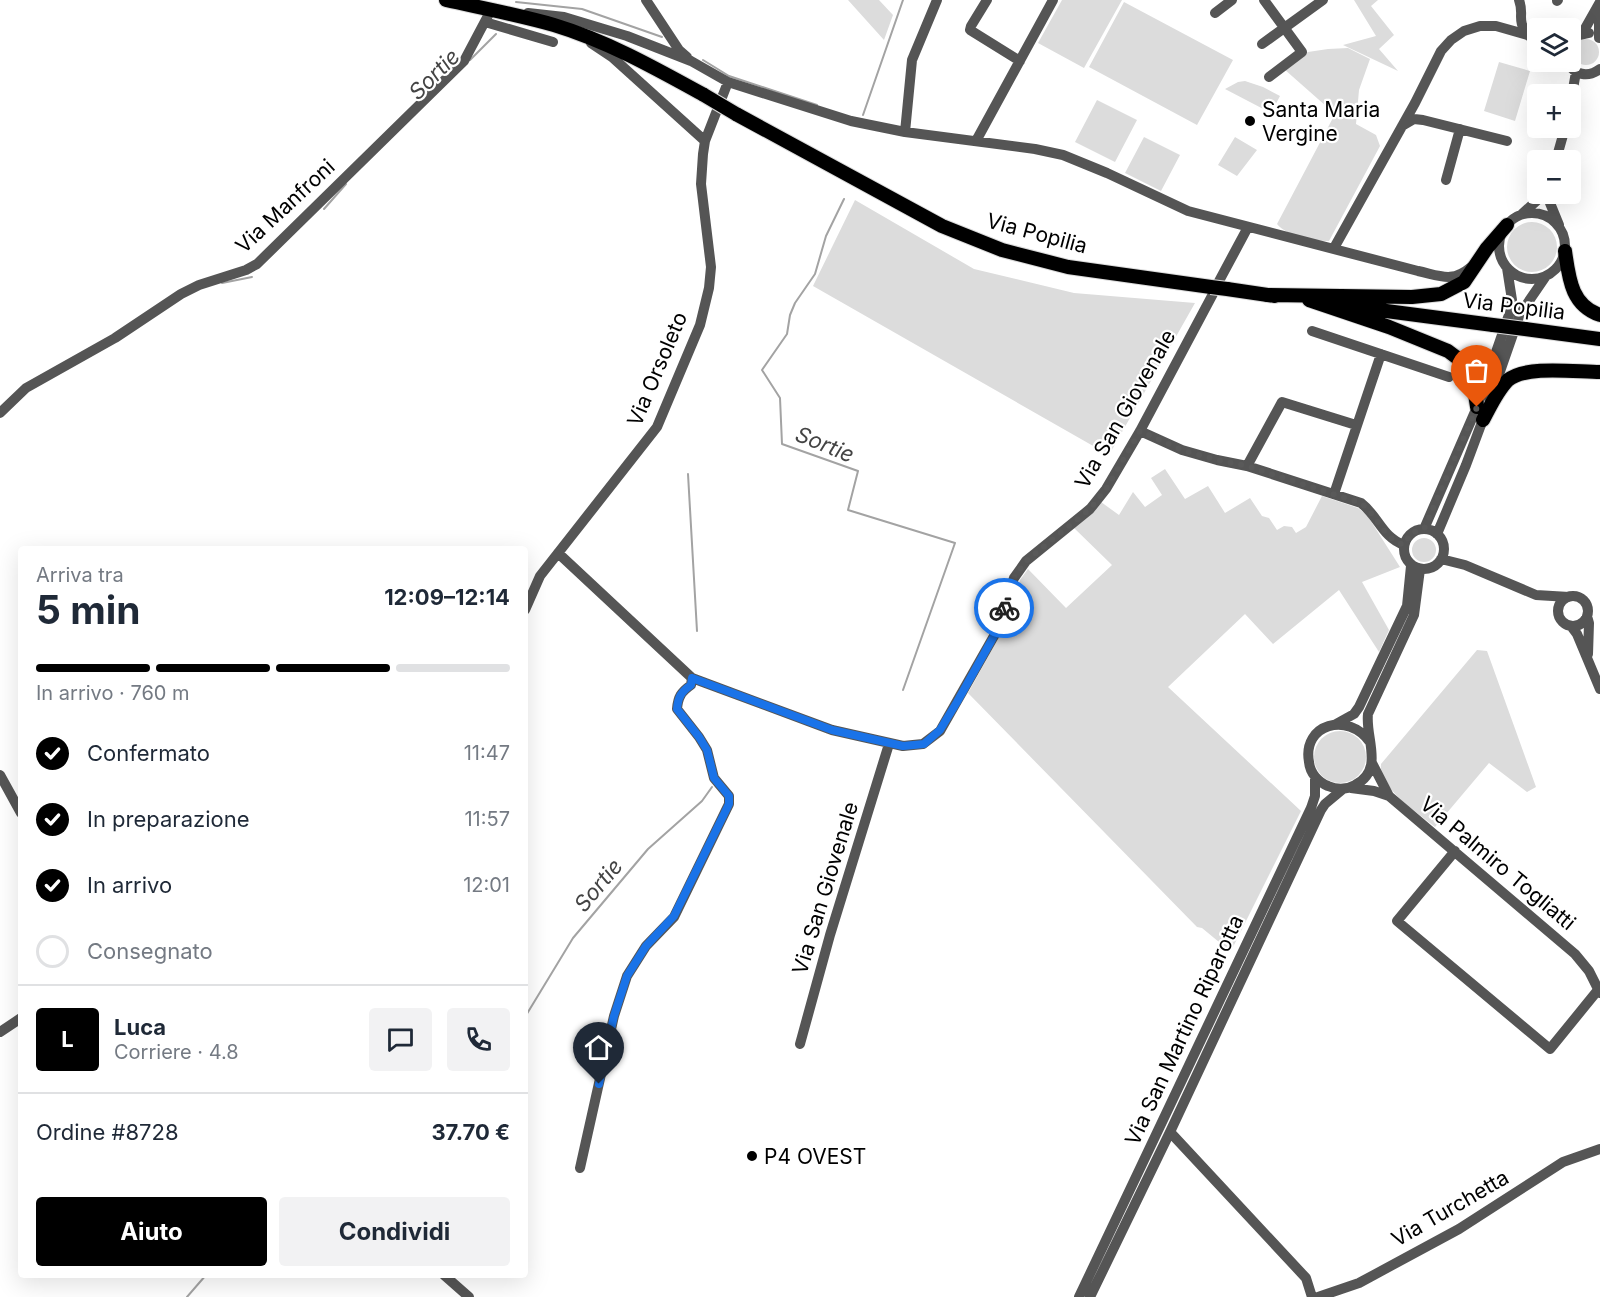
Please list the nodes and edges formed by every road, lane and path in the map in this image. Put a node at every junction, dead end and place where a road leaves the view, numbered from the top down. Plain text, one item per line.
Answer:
1 (446, 0) edge
2 (646, 0) edge
3 (937, 0) edge
4 (987, 0) edge
5 (1053, 0) edge
6 (1232, 0) edge
7 (1264, 0) edge
8 (1323, 0) edge
9 (1517, 0) edge
10 (1600, 4) edge
11 (1215, 13) dead end
12 (511, 15) junction
13 (488, 16) junction
14 (1284, 27) junction
15 (1508, 29) junction
16 (1527, 30) edge
17 (576, 33) junction
18 (1582, 34) joint
19 (1527, 35) edge
20 (1599, 39) edge
21 (553, 42) dead end
22 (1262, 44) dead end
23 (691, 61) junction
24 (1020, 61) junction
25 (1600, 69) edge
26 (1579, 72) edge
27 (1581, 74) junction
28 (1269, 77) dead end
29 (728, 82) junction
30 (1577, 84) edge
31 (1413, 106) junction
32 (1423, 120) junction
33 (1436, 123) junction
34 (1402, 126) junction
35 (1460, 129) junction
36 (905, 132) junction
37 (705, 141) junction
38 (976, 141) junction
39 (1507, 141) dead end
40 (1446, 180) dead end
41 (1533, 204) edge
42 (1550, 204) edge
43 (1520, 216) junction
44 (1507, 225) junction
45 (1248, 227) junction
46 (1560, 228) junction
47 (1334, 248) junction
48 (1565, 251) junction
49 (1479, 261) junction
50 (1507, 268) junction
51 (1546, 276) junction
52 (1217, 288) junction
53 (1266, 295) junction
54 (1309, 300) junction
55 (1600, 315) edge
56 (1312, 331) dead end
57 (1600, 339) edge
58 (1381, 354) junction
59 (1600, 372) edge
60 (1449, 377) dead end
61 (0, 413) edge
62 (1480, 413) junction
63 (1356, 425) junction
64 (1140, 431) junction
65 (1247, 466) junction
66 (1334, 494) junction
67 (1424, 529) junction
68 (1437, 534) junction
69 (1404, 545) junction
70 (1444, 546) junction
71 (558, 553) junction
72 (1441, 559) junction
73 (1465, 565) junction
74 (1416, 567) junction
75 (1536, 595) junction
76 (1569, 597) junction
77 (528, 603) edge
78 (1587, 615) junction
79 (1600, 615) edge
80 (1559, 616) junction
81 (1571, 626) junction
82 (1588, 660) junction
83 (692, 678) junction
84 (1600, 689) edge
85 (1336, 724) junction
86 (1370, 742) junction
87 (889, 744) junction
88 (1372, 763) junction
89 (0, 775) edge
90 (1316, 777) junction
91 (1346, 788) junction
92 (1389, 796) junction
93 (18, 808) edge
94 (1455, 851) junction
95 (1599, 992) edge
96 (18, 1020) edge
97 (0, 1032) edge
98 (800, 1044) dead end
99 (1170, 1132) junction
100 (1600, 1149) edge
101 (580, 1168) dead end
102 (447, 1278) edge
103 (469, 1297) edge
104 (1079, 1297) edge
105 (1090, 1297) edge
106 (1312, 1297) edge
107 (1318, 1297) edge

1 - 13 main road, Via Popilia
2 - 23 street
3 - 36 street
4 - 24 street
5 - 24 street
6 - 11 street
7 - 14 street
8 - 14 street
9 - 15 street
9 - 16 street
10 - 18 street
10 - 20 street
12 - 13 main road, Via Popilia
12 - 17 main road, Via Popilia
12 - 23 street, Via Popilia
13 - 21 street, Via Popilia
13 - 61 street, Via Manfroni
14 - 22 street
14 - 28 street
15 - 19 street
15 - 31 street
17 - 37 street
17 - 52 main road, Via Popilia, bridge
18 - 20 street
23 - 29 street, Via Popilia
24 - 38 street
25 - 27 street
26 - 27 street
27 - 30 street
29 - 36 street, Via Popilia
29 - 37 street, Via Orsoleto
31 - 32 street
31 - 33 street
31 - 34 street
32 - 33 street
32 - 34 street
33 - 35 street
34 - 47 street
35 - 39 street
35 - 40 street
36 - 38 street, Via Popilia
37 - 71 street, Via Orsoleto
38 - 45 street, Via Popilia
41 - 43 street
42 - 46 street
43 - 44 street
43 - 46 street
44 - 49 main road
44 - 50 street
45 - 47 street, Via Popilia
45 - 52 street, Via San Giovenale
46 - 48 street
47 - 49 street, Via Popilia
48 - 51 street
48 - 55 main road
49 - 53 main road
50 - 51 street
50 - 62 street
51 - 62 street
52 - 53 main road, Via Popilia
52 - 64 street, Via San Giovenale
53 - 54 main road, Via Popilia
54 - 57 main road, Via Popilia, bridge
54 - 62 main road
56 - 58 street
58 - 60 street
58 - 63 street
59 - 62 main road
62 - 67 street
62 - 68 street
63 - 65 street
63 - 66 street
64 - 65 street
64 - 87 street, Via San Giovenale
65 - 66 street
66 - 69 street
67 - 68 street
67 - 69 street
68 - 70 street
69 - 74 street
70 - 72 street
70 - 73 street
71 - 77 street, Via Orsoleto
71 - 83 street, Via San Giovenale
72 - 73 street
72 - 74 street
73 - 75 street
74 - 85 street
74 - 86 street
75 - 76 street
75 - 80 street
76 - 78 street
76 - 80 street
78 - 79 street
78 - 81 street
78 - 82 street
80 - 81 street
81 - 82 street
82 - 84 street
83 - 87 street, Via San Giovenale
83 - 101 street
85 - 86 street
85 - 90 street
86 - 88 street
87 - 98 street, Via San Giovenale
88 - 91 street
88 - 92 street, Via Palmiro Togliatti
89 - 93 street
90 - 91 street
90 - 104 street, Via San Martino Riparotta
91 - 92 street
91 - 99 street, Via San Martino Riparotta
92 - 94 street, Via Palmiro Togliatti
94 - 95 street, Via Palmiro Togliatti
94 - 95 street
96 - 97 street
99 - 105 street, Via San Martino Riparotta
99 - 106 street
100 - 107 street, Via Turchetta
102 - 103 street

